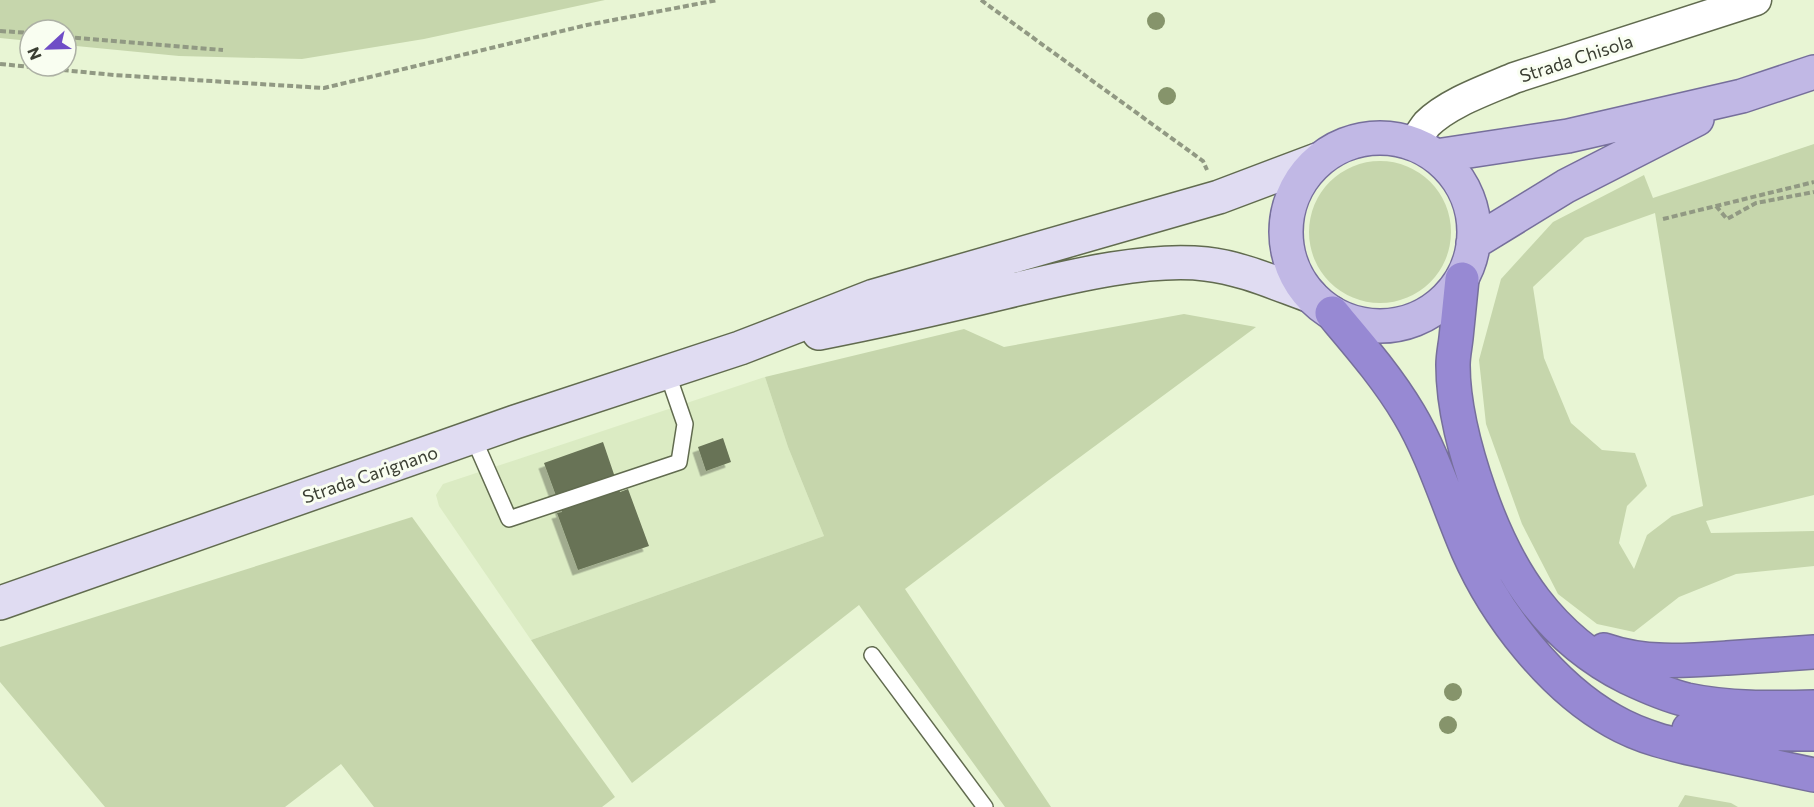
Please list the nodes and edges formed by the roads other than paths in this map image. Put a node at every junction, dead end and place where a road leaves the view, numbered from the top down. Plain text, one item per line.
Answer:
1 (1756, 0) edge
2 (1814, 72) edge
3 (1742, 96) junction
4 (1425, 150) junction
5 (1317, 160) junction
6 (1473, 243) junction
7 (1462, 279) junction
8 (1321, 304) junction
9 (740, 348) junction
10 (667, 372) junction
11 (473, 437) junction
12 (1533, 598) junction
13 (0, 603) edge
14 (1533, 652) junction
15 (1814, 652) edge
16 (872, 655) dead end
17 (1814, 707) edge
18 (1814, 734) edge
19 (1814, 775) edge
20 (985, 807) edge

1 - 4 street, Strada Chisola
2 - 3 main road
3 - 4 main road
3 - 6 main road
4 - 5 main road
4 - 6 main road
5 - 8 main road
5 - 9 main road
6 - 7 main road
7 - 8 main road
7 - 12 highway
8 - 9 main road
8 - 14 highway
9 - 10 main road, Strada Carignano
10 - 11 main road, Strada Carignano
10 - 11 lane
11 - 13 main road, Strada Carignano
12 - 15 highway
12 - 17 highway
14 - 18 highway
14 - 19 highway
16 - 20 lane

